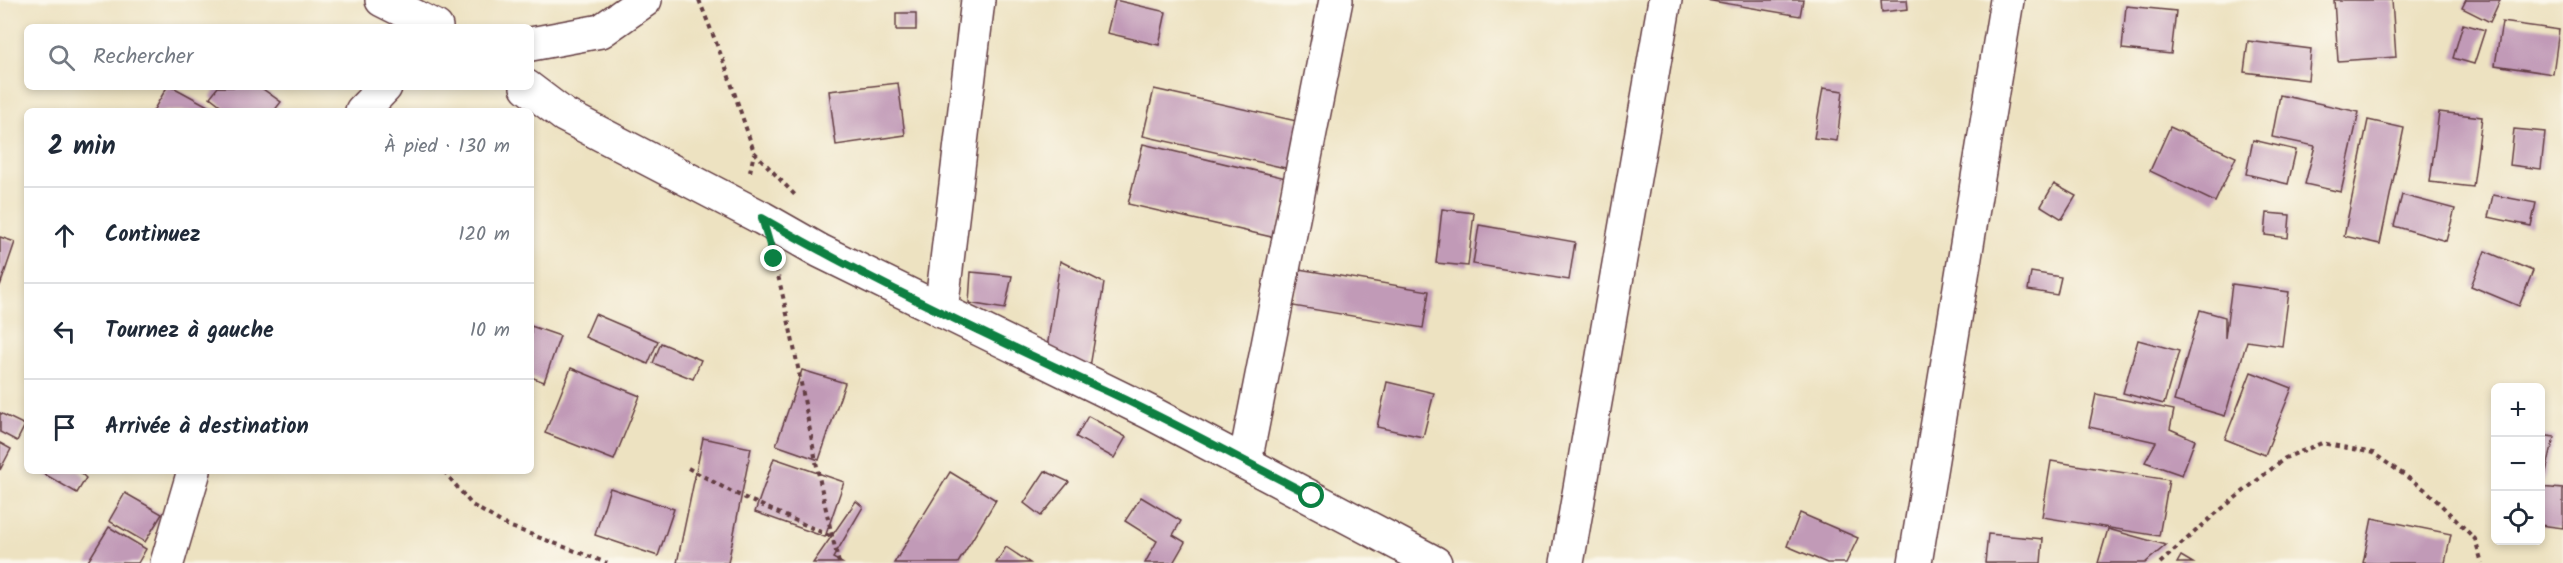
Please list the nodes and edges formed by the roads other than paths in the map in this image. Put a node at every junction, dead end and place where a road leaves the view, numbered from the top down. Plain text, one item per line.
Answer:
1 (382, 0) edge
2 (645, 0) edge
3 (978, 0) edge
4 (1336, 0) edge
5 (1665, 0) edge
6 (2007, 0) edge
7 (430, 24) edge
8 (534, 43) edge
9 (382, 90) edge
10 (531, 90) edge
11 (365, 108) edge
12 (941, 311) junction
13 (1245, 462) junction
14 (193, 474) edge
15 (167, 563) edge
16 (1435, 563) edge
17 (1567, 563) edge
18 (1915, 563) edge

1 - 7 street
2 - 8 street
3 - 12 street
4 - 13 street
5 - 17 street
6 - 18 street
9 - 11 street
10 - 12 street
12 - 13 street
13 - 16 street
14 - 15 street

